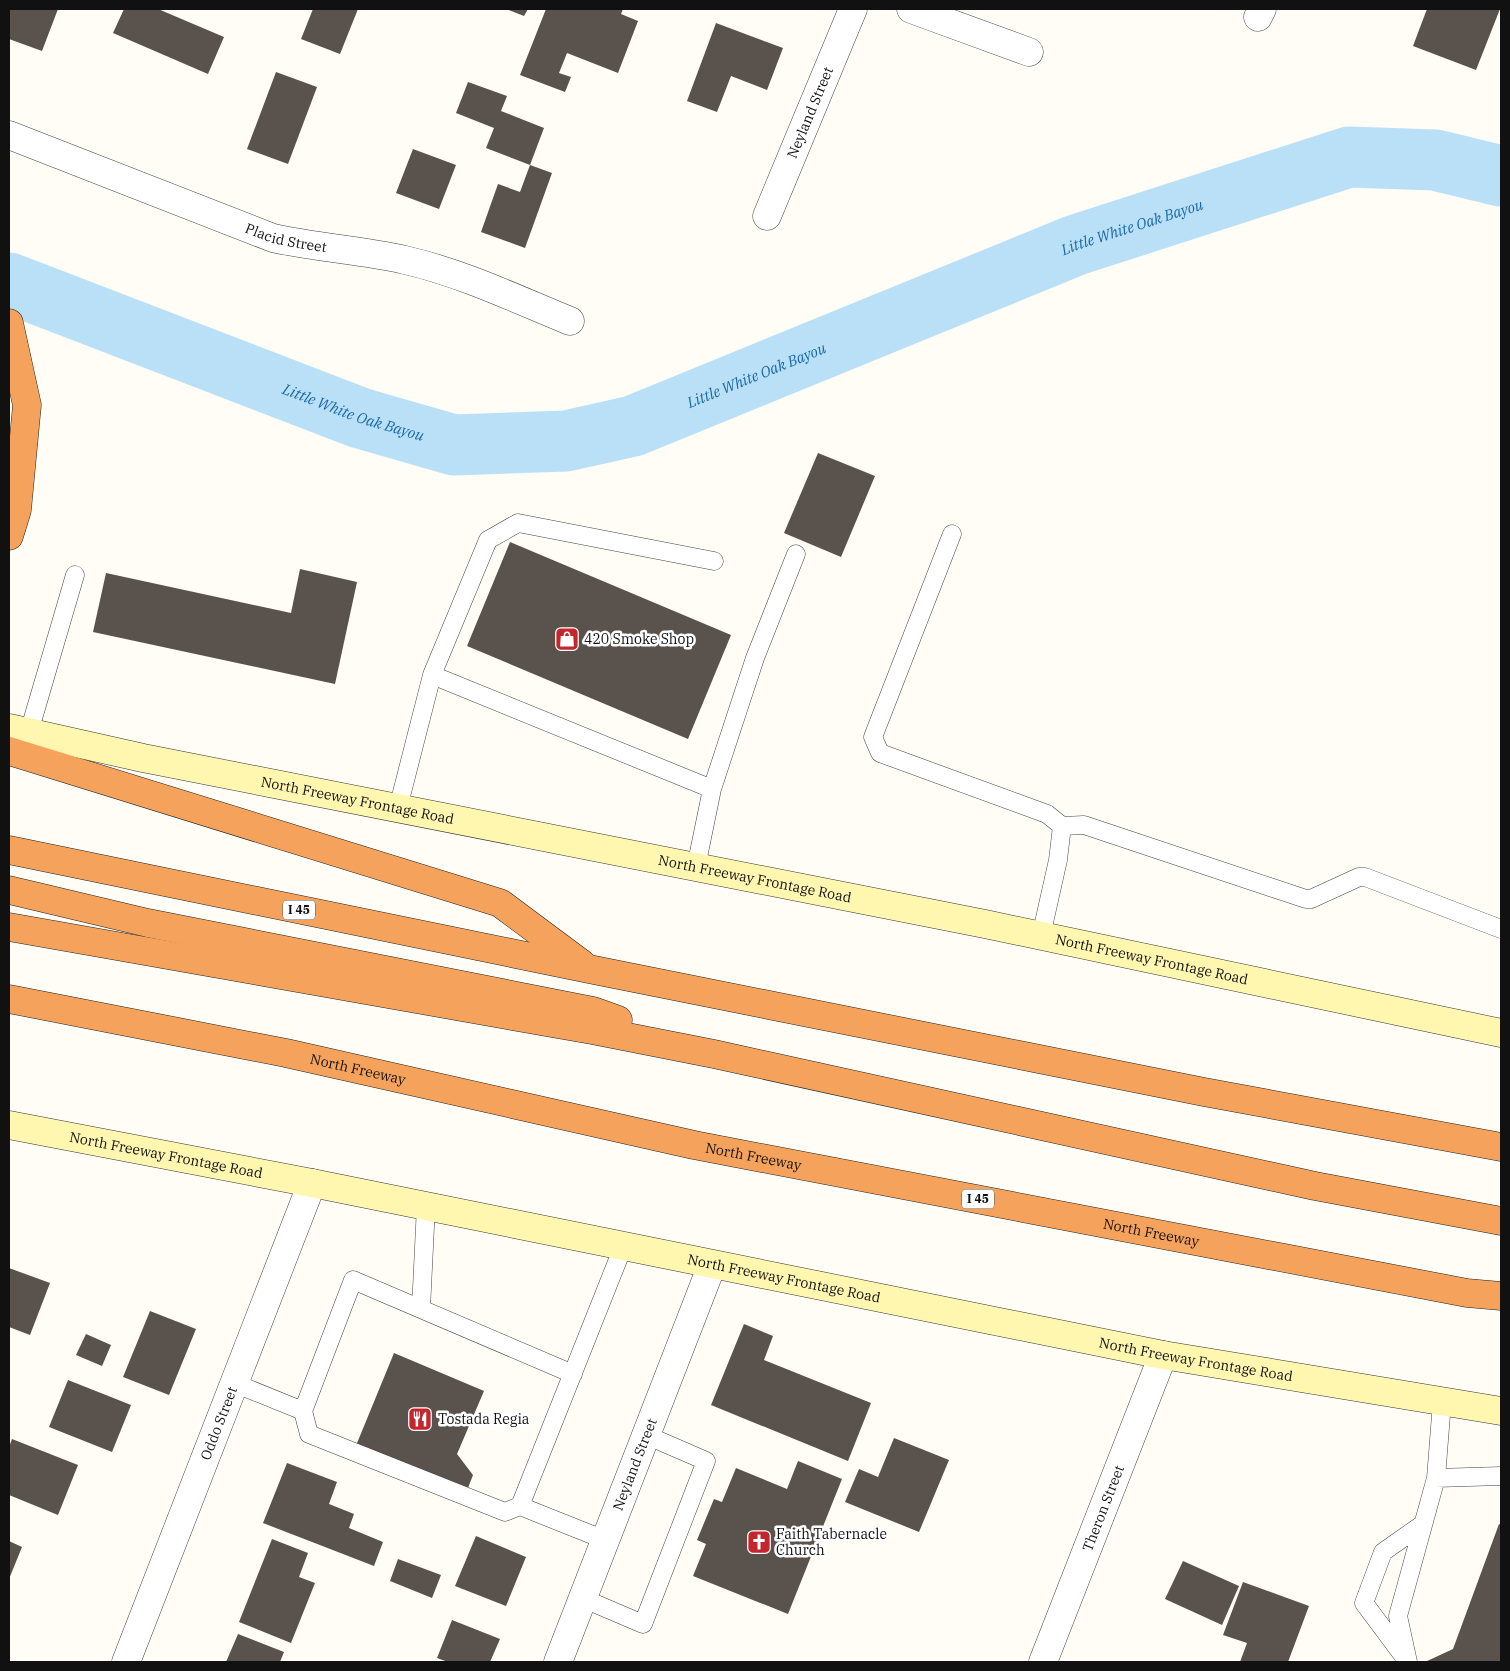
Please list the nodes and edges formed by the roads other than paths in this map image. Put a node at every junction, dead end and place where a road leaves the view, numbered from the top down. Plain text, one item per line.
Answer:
1 (853, 9) edge
2 (911, 9) edge
3 (1029, 52) dead end
4 (9, 135) edge
5 (767, 216) dead end
6 (570, 321) dead end
7 (9, 323) edge
8 (952, 534) dead end
9 (9, 536) edge
10 (796, 554) dead end
11 (714, 561) dead end
12 (75, 575) dead end
13 (432, 675) junction
14 (19, 730) edge
15 (9, 751) edge
16 (712, 789) junction
17 (398, 808) junction
18 (1062, 826) junction
19 (9, 850) edge
20 (696, 867) junction
21 (9, 890) edge
22 (9, 927) edge
23 (1501, 929) edge
24 (1041, 936) junction
25 (589, 969) junction
26 (9, 999) edge
27 (1501, 1033) edge
28 (714, 1054) junction
29 (9, 1124) edge
30 (1501, 1147) edge
31 (312, 1183) junction
32 (426, 1206) junction
33 (1501, 1221) edge
34 (622, 1247) junction
35 (712, 1265) junction
36 (1501, 1296) edge
37 (421, 1308) junction
38 (1163, 1355) junction
39 (572, 1374) junction
40 (234, 1383) junction
41 (1442, 1402) junction
42 (303, 1411) junction
43 (1501, 1411) edge
44 (646, 1436) junction
45 (1501, 1476) edge
46 (1436, 1478) junction
47 (520, 1506) junction
48 (1423, 1524) junction
49 (605, 1540) junction
50 (582, 1598) junction
51 (1408, 1661) edge
52 (126, 1662) edge
53 (558, 1662) edge
54 (1043, 1662) edge

1 - 5 street, Neyland Street
2 - 3 street
4 - 6 street, Placid Street
7 - 9 highway
8 - 18 lane
10 - 16 lane
11 - 13 lane
12 - 14 lane
13 - 16 lane
13 - 17 lane
14 - 17 main road, North Freeway Frontage Road
15 - 25 highway
16 - 20 lane
17 - 20 main road, North Freeway Frontage Road
18 - 23 lane
18 - 24 lane
19 - 25 highway, I 45
20 - 24 main road, North Freeway Frontage Road
21 - 28 highway
22 - 28 highway
24 - 27 main road, North Freeway Frontage Road
25 - 30 highway, I 45
26 - 36 highway, North Freeway / I 45
28 - 33 highway
29 - 31 main road, North Freeway Frontage Road
31 - 32 main road, North Freeway Frontage Road
31 - 40 street, Oddo Street
32 - 34 main road, North Freeway Frontage Road
32 - 37 lane
34 - 35 main road, North Freeway Frontage Road
34 - 39 lane
35 - 38 main road, North Freeway Frontage Road
35 - 44 street, Neyland Street
37 - 39 lane
37 - 42 lane
38 - 41 main road, North Freeway Frontage Road
38 - 54 street, Theron Street
39 - 47 lane
40 - 42 lane
40 - 52 street, Oddo Street
41 - 43 main road, North Freeway Frontage Road
41 - 46 lane
42 - 47 lane
44 - 49 street, Neyland Street
44 - 50 lane
45 - 46 lane
46 - 48 lane
47 - 49 lane
48 - 51 lane
48 - 51 lane
49 - 50 street, Neyland Street
50 - 53 street, Neyland Street

